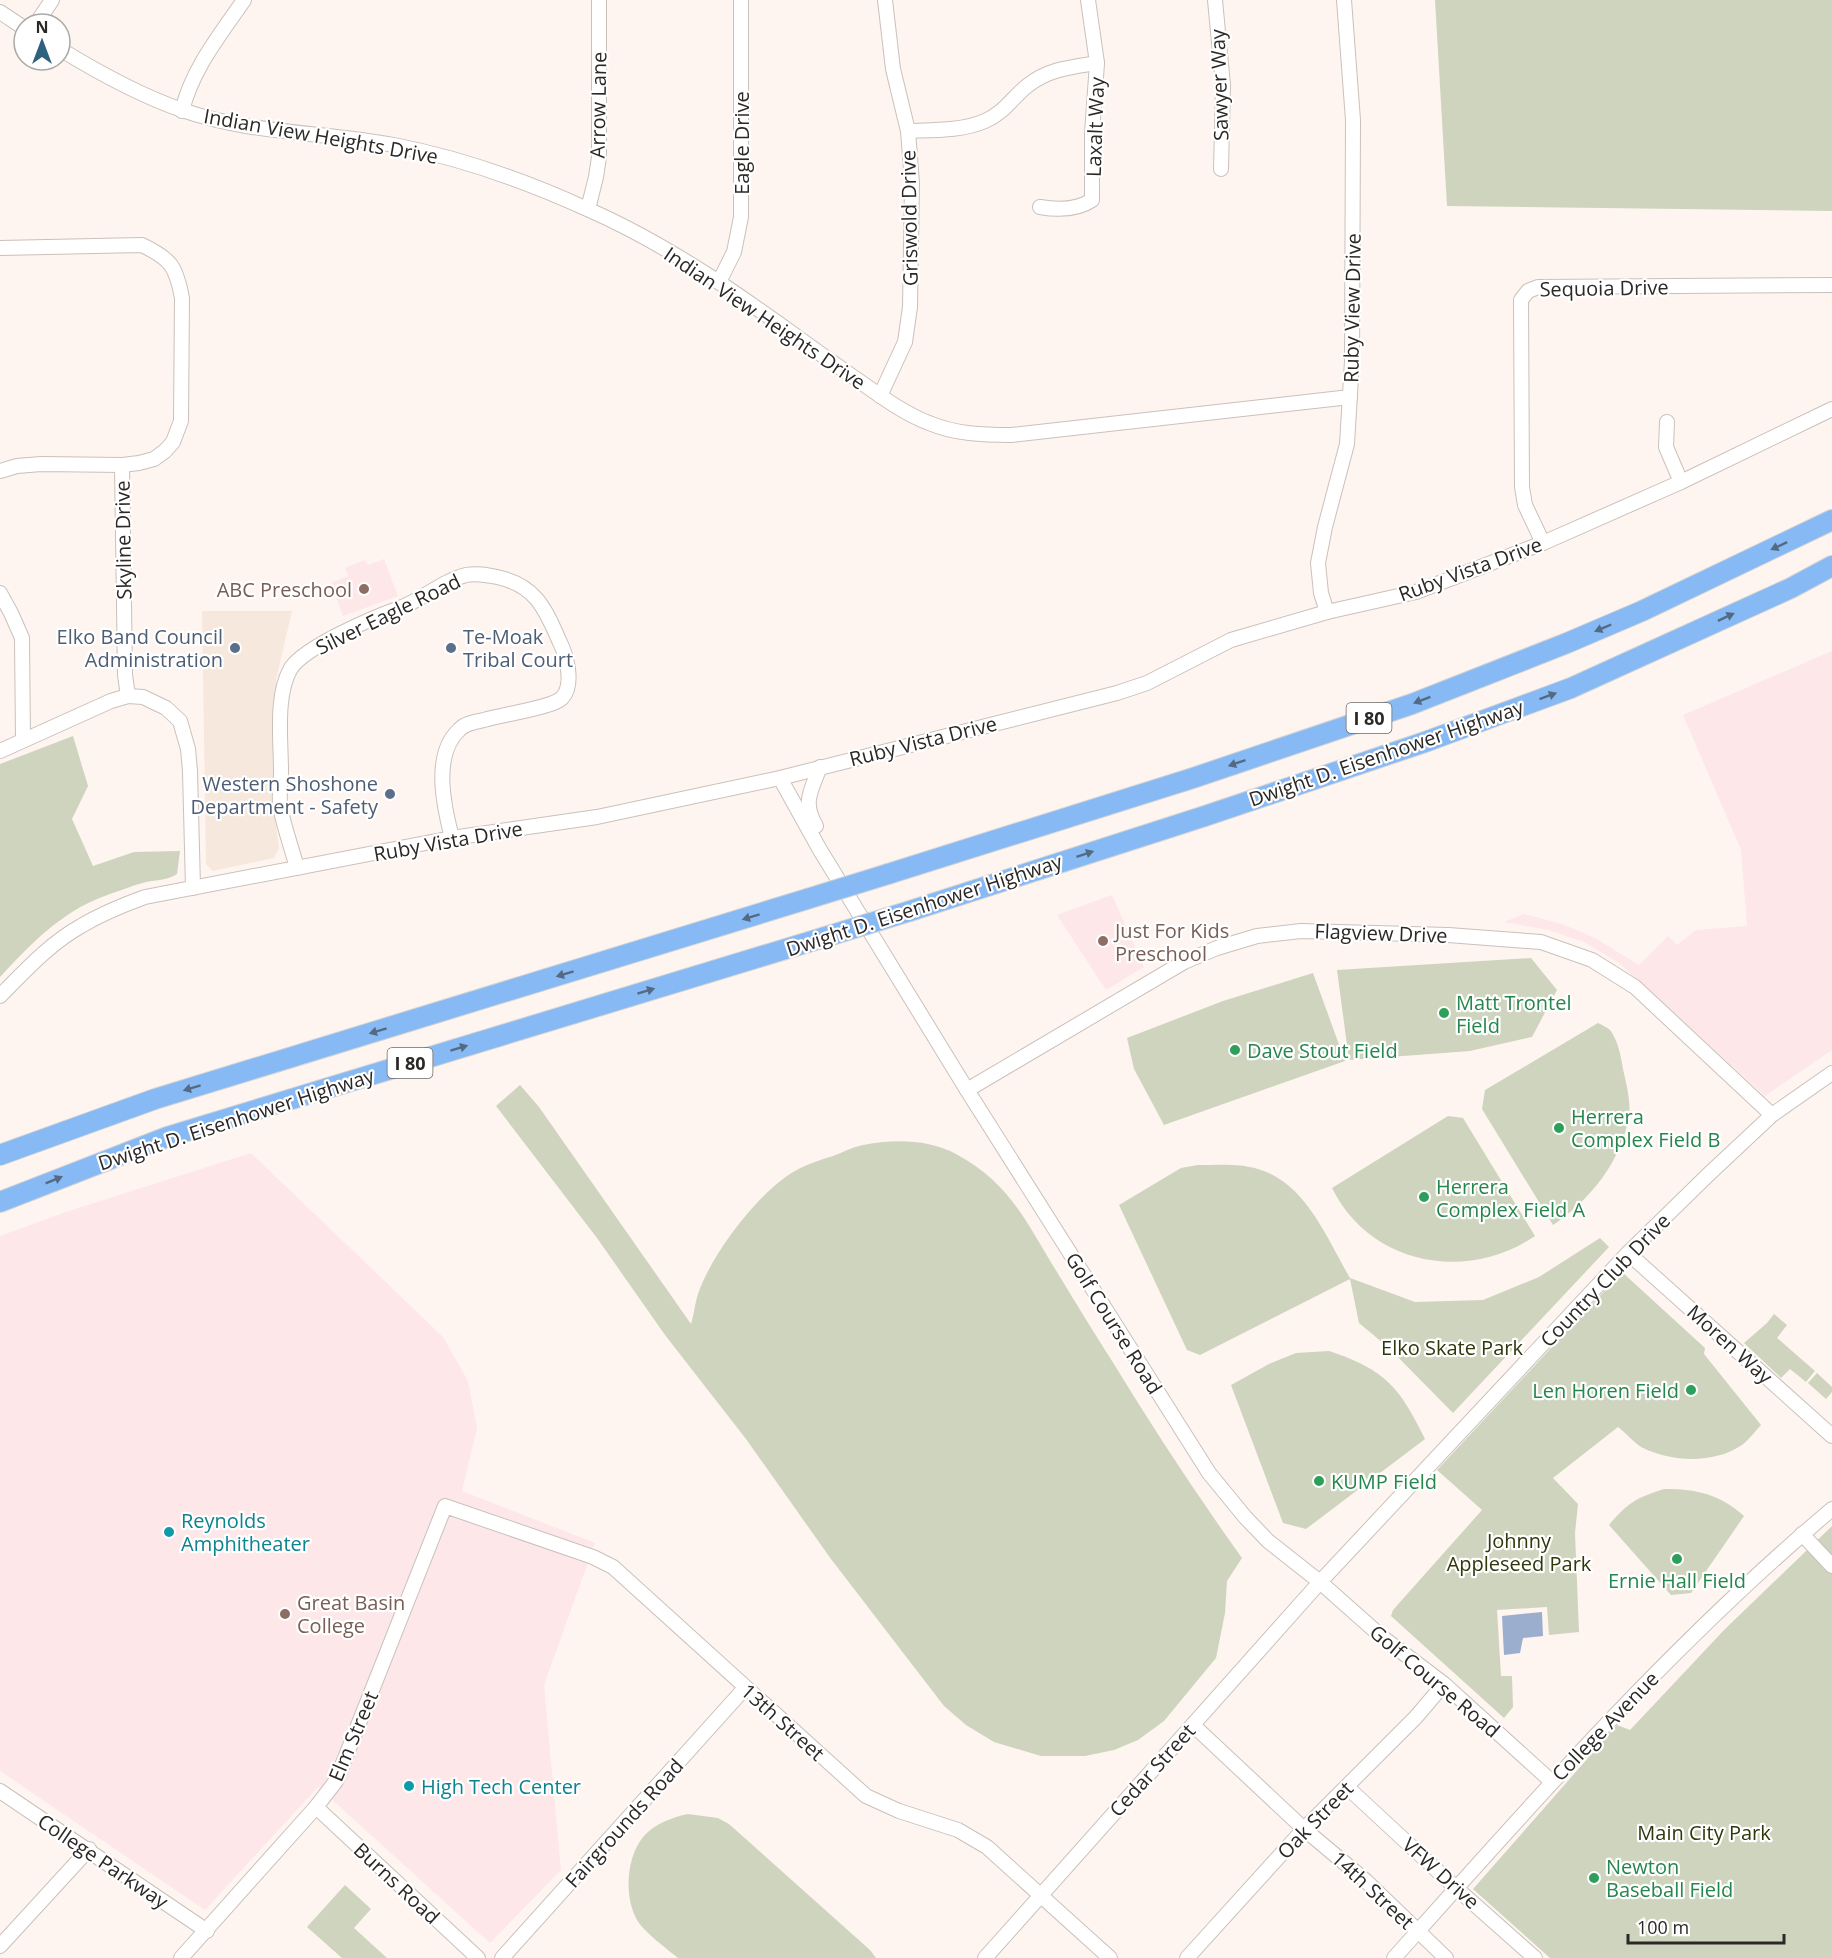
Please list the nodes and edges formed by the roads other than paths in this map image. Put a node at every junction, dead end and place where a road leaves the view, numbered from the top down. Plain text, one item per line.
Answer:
1 (244, 0) edge
2 (599, 0) edge
3 (741, 0) edge
4 (885, 0) edge
5 (1088, 0) edge
6 (1215, 0) edge
7 (1344, 0) edge
8 (72, 57) edge
9 (1097, 63) junction
10 (182, 111) junction
11 (908, 131) junction
12 (1221, 170) dead end
13 (1040, 207) dead end
14 (588, 209) junction
15 (0, 248) edge
16 (719, 282) junction
17 (1832, 285) edge
18 (880, 396) junction
19 (1350, 397) junction
20 (1832, 409) edge
21 (1667, 422) dead end
22 (122, 465) junction
23 (0, 471) edge
24 (1681, 482) junction
25 (1832, 520) edge
26 (1543, 543) junction
27 (1832, 566) edge
28 (1832, 571) edge
29 (1791, 588) junction
30 (0, 593) edge
31 (1328, 612) junction
32 (128, 696) junction
33 (23, 740) junction
34 (0, 750) edge
35 (820, 767) junction
36 (780, 777) junction
37 (452, 838) junction
38 (297, 868) junction
39 (836, 876) junction
40 (193, 888) junction
41 (0, 996) edge
42 (1832, 1073) edge
43 (967, 1090) junction
44 (1772, 1115) junction
45 (0, 1155) edge
46 (0, 1202) edge
47 (1628, 1253) junction
48 (1832, 1436) edge
49 (445, 1506) joint
50 (1832, 1509) edge
51 (1802, 1534) junction
52 (1832, 1566) edge
53 (1320, 1582) junction
54 (1444, 1684) junction
55 (746, 1688) junction
56 (1193, 1725) junction
57 (1551, 1781) junction
58 (1347, 1787) junction
59 (0, 1791) edge
60 (316, 1807) junction
61 (1304, 1829) junction
62 (89, 1849) junction
63 (1456, 1888) junction
64 (1040, 1896) junction
65 (207, 1931) junction
66 (1417, 1932) junction
67 (0, 1946) edge
68 (181, 1958) edge
69 (478, 1958) edge
70 (502, 1958) edge
71 (985, 1958) edge
72 (1110, 1958) edge
73 (1187, 1958) edge
74 (1394, 1958) edge
75 (1446, 1958) edge
76 (1535, 1958) edge

1 - 10 street
2 - 14 street, Arrow Lane
3 - 16 street, Eagle Drive
4 - 11 street, Griswold Drive
5 - 9 street, Laxalt Way
6 - 12 street, Sawyer Way
7 - 19 street, Ruby View Drive
8 - 10 street, Indian View Heights Drive
9 - 11 street
9 - 13 street, Laxalt Way
10 - 14 street, Indian View Heights Drive
11 - 18 street, Griswold Drive
14 - 16 street, Indian View Heights Drive
15 - 22 street, Skyline Drive
16 - 18 street, Indian View Heights Drive
17 - 26 street, Sequoia Drive
18 - 19 street, Indian View Heights Drive
19 - 31 street, Ruby View Drive
20 - 24 street, Ruby Vista Drive
21 - 24 street
22 - 23 street
22 - 32 street, Skyline Drive
24 - 26 street, Ruby Vista Drive
25 -> 45 highway, Dwight D. Eisenhower Highway / I 80, bridge
26 - 31 street, Ruby Vista Drive
27 - 29 highway, Dwight D. Eisenhower Highway / I 80
28 - 29 highway
46 -> 29 highway, Dwight D. Eisenhower Highway / I 80, bridge
30 - 33 street
31 - 35 street, Ruby Vista Drive
32 - 33 street
32 - 40 street
33 - 34 street
35 - 36 street, Ruby Vista Drive
35 - 39 street
36 - 37 street, Ruby Vista Drive
36 - 39 street, Golf Course Road
37 - 38 street, Ruby Vista Drive
37 - 38 street, Silver Eagle Road
38 - 40 street, Ruby Vista Drive
39 - 43 street, Golf Course Road
40 - 41 street, Ruby Vista Drive
42 - 44 street, Country Club Drive
43 - 44 street, Flagview Drive
43 - 53 street, Golf Course Road
44 - 47 street, Country Club Drive
47 - 48 street, Moren Way
47 - 53 street, Country Club Drive
49 - 55 street, 13th Street
49 - 60 street, Elm Street
50 - 51 street, College Avenue
51 - 52 street
51 - 57 street, College Avenue
53 - 54 street, Golf Course Road
53 - 56 street, Cedar Street
54 - 57 street, Golf Course Road
54 - 58 street, Oak Street
55 - 64 street, 13th Street
55 - 70 street, Fairgrounds Road
56 - 61 street, 14th Street
56 - 64 street, Cedar Street
57 - 63 street, College Avenue
58 - 61 street, Oak Street
58 - 63 street, VFW Drive
59 - 62 street, College Parkway
60 - 65 street, Elm Street
60 - 69 street, Burns Road
61 - 66 street, 14th Street
61 - 73 street, Oak Street
62 - 65 street, College Parkway
62 - 67 street
63 - 66 street, College Avenue
63 - 76 street, VFW Drive
64 - 71 street, Cedar Street
64 - 72 street, 13th Street
65 - 68 street, Elm Street
66 - 74 street, College Avenue
66 - 75 street, 14th Street

